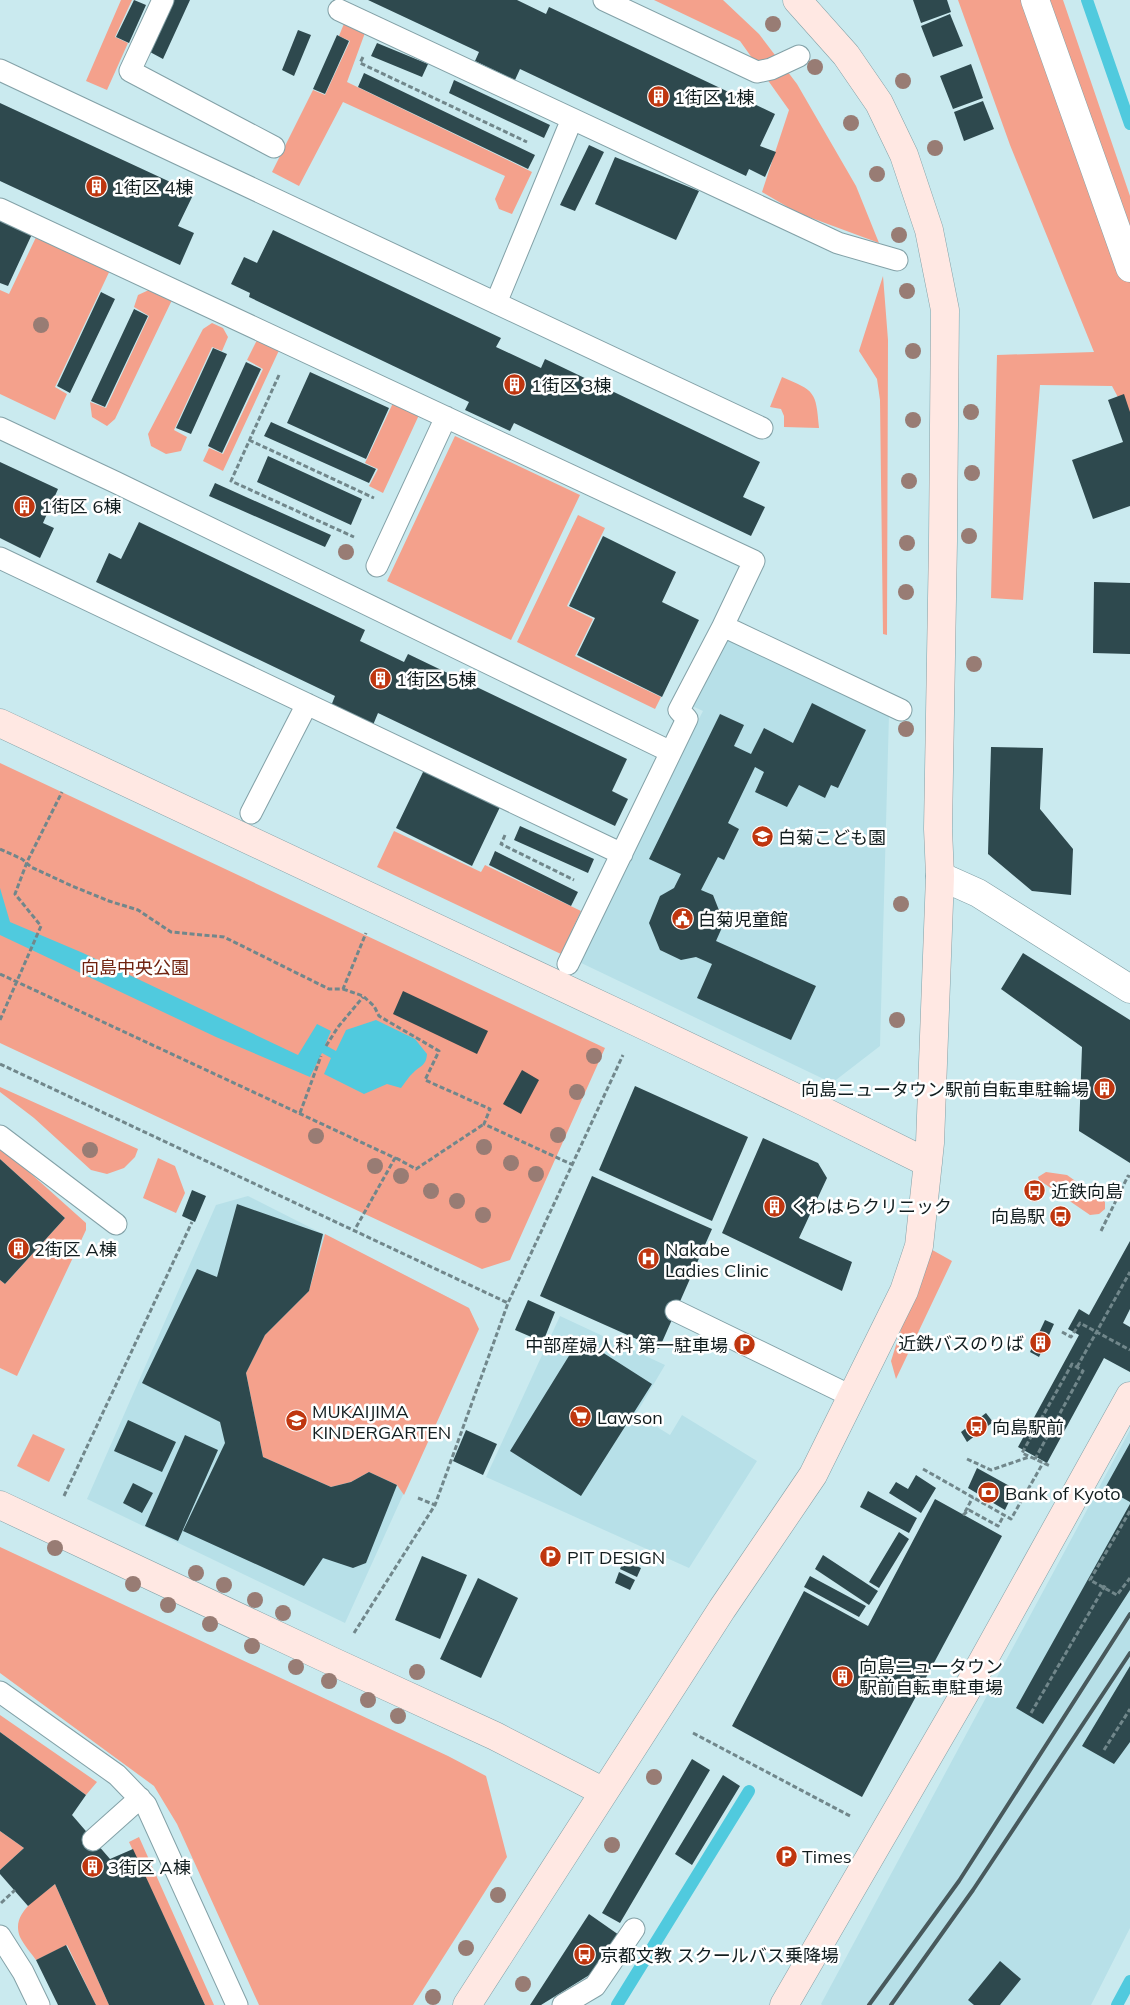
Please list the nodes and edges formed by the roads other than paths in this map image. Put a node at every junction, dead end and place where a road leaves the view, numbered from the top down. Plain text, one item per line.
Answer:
1 (163, 0) edge
2 (604, 0) edge
3 (797, 0) edge
4 (1036, 0) edge
5 (339, 10) dead end
6 (798, 56) dead end
7 (0, 70) edge
8 (572, 119) junction
9 (274, 147) dead end
10 (0, 209) edge
11 (897, 260) dead end
12 (1130, 268) edge
13 (496, 302) junction
14 (446, 417) junction
15 (0, 428) edge
16 (762, 428) dead end
17 (0, 558) edge
18 (380, 558) road end
19 (723, 626) junction
20 (307, 704) junction
21 (901, 710) dead end
22 (0, 723) edge
23 (671, 752) junction
24 (251, 813) dead end
25 (622, 854) junction
26 (940, 876) junction
27 (568, 964) dead end
28 (1130, 989) edge
29 (0, 1136) edge
30 (928, 1163) junction
31 (116, 1224) dead end
32 (676, 1311) dead end
33 (1130, 1396) edge
34 (852, 1397) junction
35 (0, 1504) edge
36 (0, 1692) edge
37 (604, 1792) junction
38 (140, 1798) junction
39 (93, 1840) dead end
40 (634, 1929) dead end
41 (0, 1936) edge
42 (39, 2005) edge
43 (237, 2005) edge
44 (467, 2005) edge
45 (563, 2005) edge
46 (784, 2005) edge

1 - 9 lane
2 - 6 lane
3 - 26 street
4 - 12 street
5 - 8 lane
7 - 13 lane
8 - 11 lane
8 - 13 lane
10 - 14 lane
13 - 16 lane
14 - 18 lane
14 - 19 lane
15 - 23 lane
17 - 20 lane
19 - 21 lane
19 - 23 lane
20 - 24 lane
20 - 25 lane
22 - 30 street
23 - 25 lane
25 - 27 lane
26 - 28 street
26 - 30 street
29 - 31 lane
30 - 34 street
32 - 34 lane
33 - 46 street
34 - 37 street
35 - 37 street
36 - 38 lane
37 - 44 street
38 - 39 lane
38 - 43 lane
40 - 45 lane
41 - 42 lane

